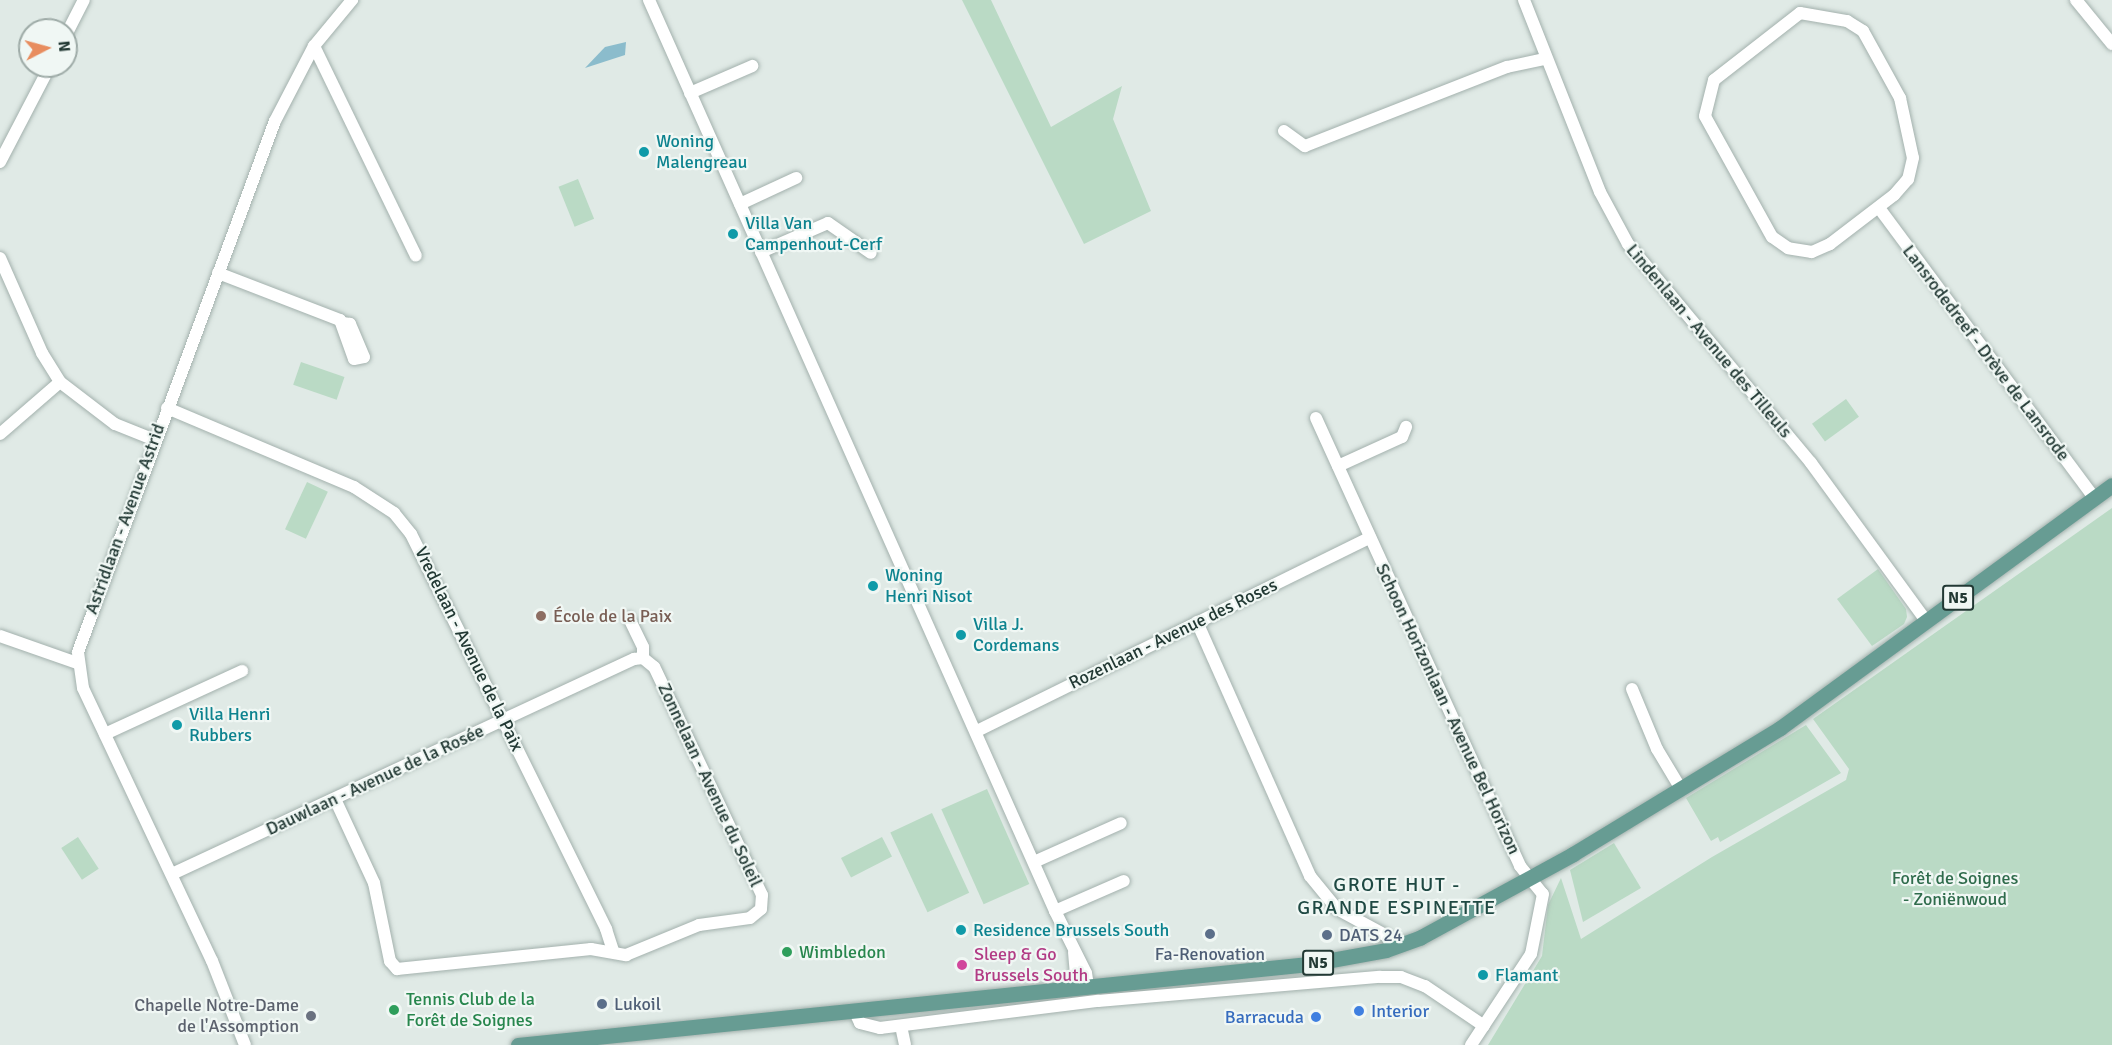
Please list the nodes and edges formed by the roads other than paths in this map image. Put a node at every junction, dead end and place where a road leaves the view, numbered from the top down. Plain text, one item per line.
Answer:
1 (84, 0) edge
2 (352, 0) edge
3 (649, 0) edge
4 (1524, 0) edge
5 (2076, 0) edge
6 (75, 18) edge
7 (2112, 44) edge
8 (314, 46) junction
9 (1546, 59) junction
10 (752, 66) dead end
11 (44, 78) edge
12 (690, 93) junction
13 (1284, 131) dead end
14 (0, 162) edge
15 (796, 178) dead end
16 (740, 204) junction
17 (1879, 208) junction
18 (761, 252) junction
19 (871, 253) dead end
20 (416, 256) dead end
21 (0, 258) edge
22 (218, 273) junction
23 (344, 323) dead end
24 (60, 382) junction
25 (167, 408) junction
26 (1316, 418) dead end
27 (1406, 427) dead end
28 (0, 434) edge
29 (155, 440) junction
30 (1338, 466) junction
31 (2112, 485) edge
32 (2094, 497) junction
33 (1370, 538) junction
34 (629, 618) dead end
35 (1197, 622) junction
36 (1927, 622) junction
37 (0, 636) edge
38 (643, 657) junction
39 (77, 663) junction
40 (242, 671) dead end
41 (1632, 689) dead end
42 (504, 719) junction
43 (977, 731) junction
44 (105, 734) junction
45 (1681, 789) junction
46 (335, 799) junction
47 (1121, 823) dead end
48 (1034, 862) junction
49 (172, 874) junction
50 (1530, 878) junction
51 (1124, 881) dead end
52 (1055, 911) junction
53 (1394, 947) junction
54 (613, 951) junction
55 (1082, 987) junction
56 (854, 1010) junction
57 (901, 1026) junction
58 (1484, 1026) junction
59 (579, 1042) edge
60 (245, 1045) edge
61 (518, 1045) edge
62 (905, 1045) edge
63 (1471, 1045) edge

1 - 6 street
2 - 8 street, Astridlaan - Avenue Astrid
3 - 12 street
4 - 9 street, Lindenlaan - Avenue des Tilleuls
5 - 7 street
8 - 20 street
8 - 22 street, Astridlaan - Avenue Astrid
9 - 13 street
9 - 36 street, Lindenlaan - Avenue des Tilleuls
10 - 12 street
11 - 14 street
12 - 16 street
15 - 16 street
16 - 18 street
17 - 17 street
17 - 32 street, Lansrodedreef - Drève de Lansrode
18 - 19 street
18 - 43 street
21 - 24 street
22 - 23 street
22 - 25 street, Astridlaan - Avenue Astrid
24 - 28 street
24 - 29 street
25 - 29 street, Astridlaan - Avenue Astrid
25 - 42 street, Vredelaan - Avenue de la Paix
26 - 30 street, Schoon Horizonlaan - Avenue Bel Horizon
27 - 30 street
29 - 39 street, Astridlaan - Avenue Astrid
30 - 33 street, Schoon Horizonlaan - Avenue Bel Horizon
31 - 32 main road, N5
32 - 36 main road, N5
33 - 35 street, Rozenlaan - Avenue des Roses
33 - 50 street, Schoon Horizonlaan - Avenue Bel Horizon
34 - 38 street, Zonnelaan - Avenue du Soleil
35 - 43 street, Rozenlaan - Avenue des Roses
35 - 53 street
36 - 45 main road, N5
37 - 39 street
38 - 42 street, Dauwlaan - Avenue de la Rosée
38 - 54 street, Zonnelaan - Avenue du Soleil
39 - 44 street, Astridlaan - Avenue Astrid
40 - 44 street
41 - 45 street
42 - 46 street, Dauwlaan - Avenue de la Rosée
42 - 54 street, Vredelaan - Avenue de la Paix
43 - 48 street
44 - 49 street, Astridlaan - Avenue Astrid
45 - 50 main road, N5
46 - 49 street, Dauwlaan - Avenue de la Rosée
46 - 54 street
47 - 48 street
48 - 52 street
49 - 60 street, Astridlaan - Avenue Astrid
50 - 53 main road, N5
50 - 58 street, Schoon Horizonlaan - Avenue Bel Horizon
51 - 52 street
52 - 55 street
53 - 55 main road, N5
55 - 56 main road, N5
56 - 57 street
56 - 59 main road, N5
57 - 58 street
57 - 62 street
58 - 63 street, Schoon Horizonlaan - Avenue Bel Horizon
59 - 61 main road, N5

